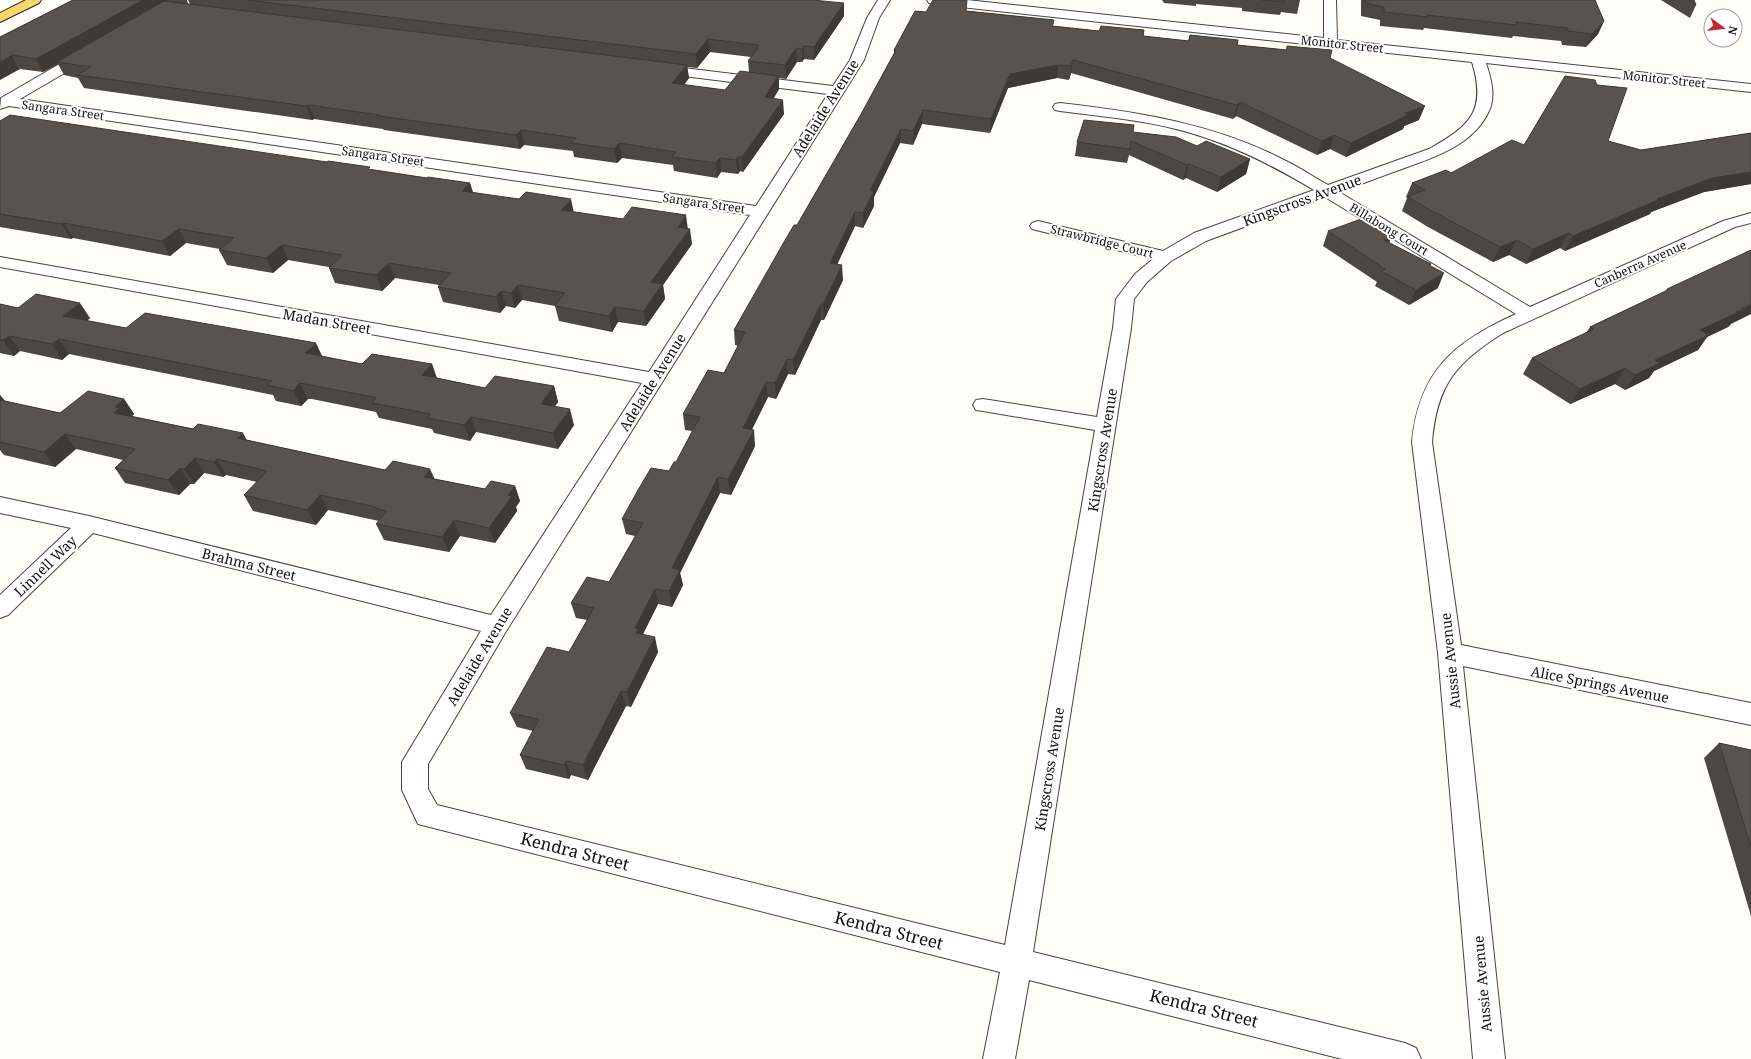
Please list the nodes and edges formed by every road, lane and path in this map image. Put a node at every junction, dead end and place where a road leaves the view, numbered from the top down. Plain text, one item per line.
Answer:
1 (35, 0) edge
2 (884, 0) edge
3 (933, 0) edge
4 (1330, 0) edge
5 (0, 18) edge
6 (1331, 43) junction
7 (100, 47) edge
8 (1478, 59) junction
9 (648, 68) edge
10 (1751, 88) edge
11 (837, 91) junction
12 (3, 103) edge
13 (1060, 107) dead end
14 (1326, 191) junction
15 (760, 212) junction
16 (1751, 218) edge
17 (1038, 226) dead end
18 (1165, 257) junction
19 (0, 262) edge
20 (1529, 314) junction
21 (654, 379) junction
22 (983, 405) dead end
23 (1106, 426) junction
24 (0, 505) edge
25 (89, 524) junction
26 (0, 609) edge
27 (497, 626) junction
28 (1450, 653) junction
29 (1751, 714) edge
30 (415, 762) joint
31 (1018, 961) junction
32 (999, 1059) edge
33 (1405, 1059) edge
34 (1489, 1059) edge

1 - 5 main road
2 - 11 street, Adelaide Avenue
3 - 6 street, Monitor Street
4 - 6 street
6 - 8 street, Monitor Street
7 - 12 street
8 - 10 street, Monitor Street
8 - 14 street, Kingscross Avenue
9 - 11 street
11 - 15 street, Adelaide Avenue
12 - 15 street, Sangara Street
13 - 14 street, Billabong Court
14 - 18 street, Kingscross Avenue
14 - 20 street, Billabong Court
15 - 21 street, Adelaide Avenue
16 - 20 street, Canberra Avenue
17 - 18 street, Strawbridge Court
18 - 23 street, Kingscross Avenue
19 - 21 street, Madan Street
20 - 28 street, Aussie Avenue
21 - 27 street, Adelaide Avenue
22 - 23 street
23 - 31 street, Kingscross Avenue
24 - 25 street, Brahma Street
25 - 26 street, Linnell Way
25 - 27 street, Brahma Street
27 - 30 street, Adelaide Avenue
28 - 29 street, Alice Springs Avenue
28 - 34 street, Aussie Avenue
30 - 31 street, Kendra Street
31 - 32 street, Kingscross Avenue
31 - 33 street, Kendra Street

